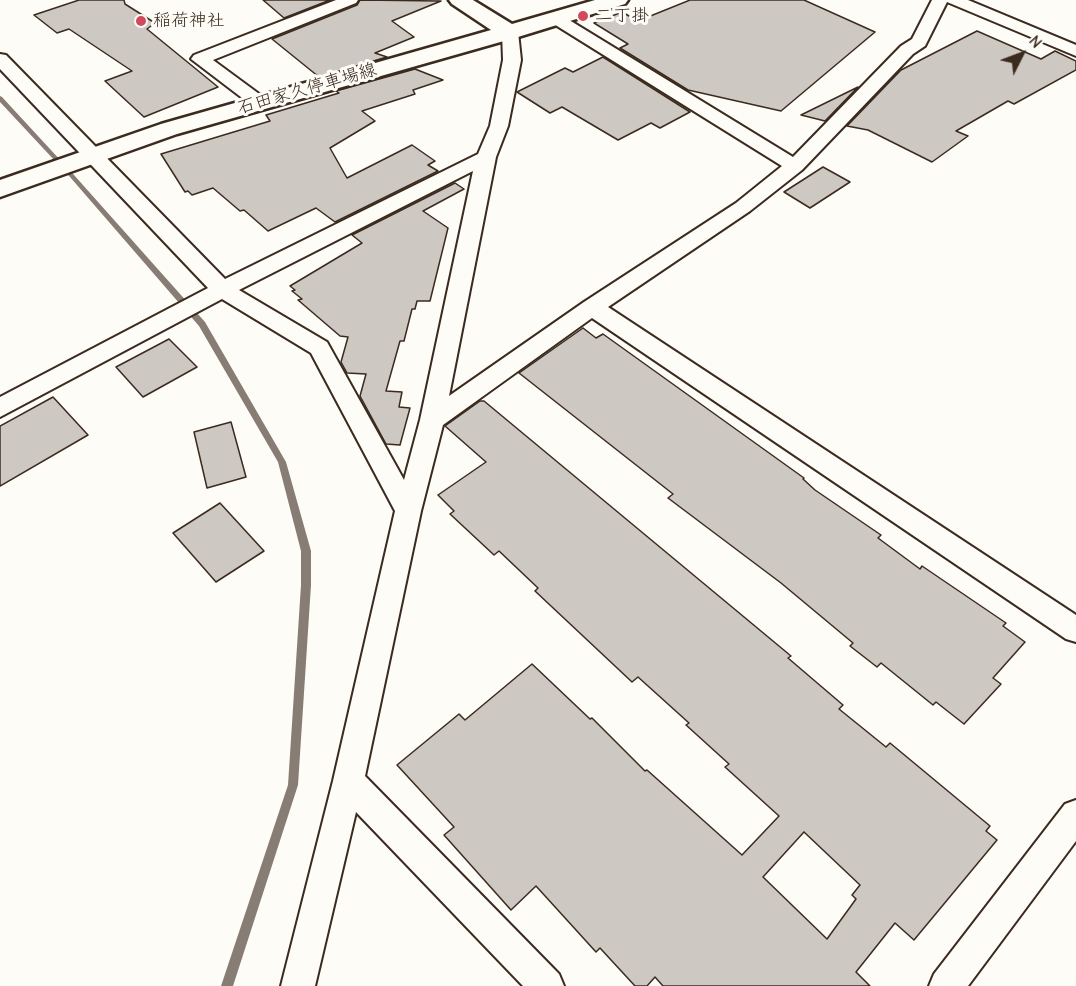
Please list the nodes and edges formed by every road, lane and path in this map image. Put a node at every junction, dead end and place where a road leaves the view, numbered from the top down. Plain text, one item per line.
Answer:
1 (350, 0) edge
2 (459, 0) edge
3 (618, 0) edge
4 (940, 0) edge
5 (954, 0) edge
6 (555, 18) junction
7 (510, 32) junction
8 (1076, 51) edge
9 (0, 59) edge
10 (260, 103) junction
11 (486, 157) junction
12 (88, 158) junction
13 (795, 166) junction
14 (0, 189) edge
15 (215, 294) junction
16 (592, 307) junction
17 (0, 408) edge
18 (432, 420) junction
19 (408, 511) junction
20 (1076, 630) edge
21 (348, 781) junction
22 (1076, 815) edge
23 (298, 986) edge
24 (547, 986) edge
25 (946, 986) edge

1 - 10 street
2 - 7 main road
3 - 6 main road, 石田家久停車場線
4 - 13 street
5 - 8 street
6 - 7 main road, 石田家久停車場線
6 - 13 street
7 - 10 main road, 石田家久停車場線
7 - 11 street
9 - 12 street
10 - 12 main road, 石田家久停車場線
11 - 15 street
11 - 18 street
12 - 14 main road, 石田家久停車場線
12 - 15 street
13 - 16 street
15 - 17 street
15 - 19 street
16 - 18 street
16 - 20 street
18 - 19 street
19 - 21 street
21 - 23 street
21 - 24 street
22 - 25 street

